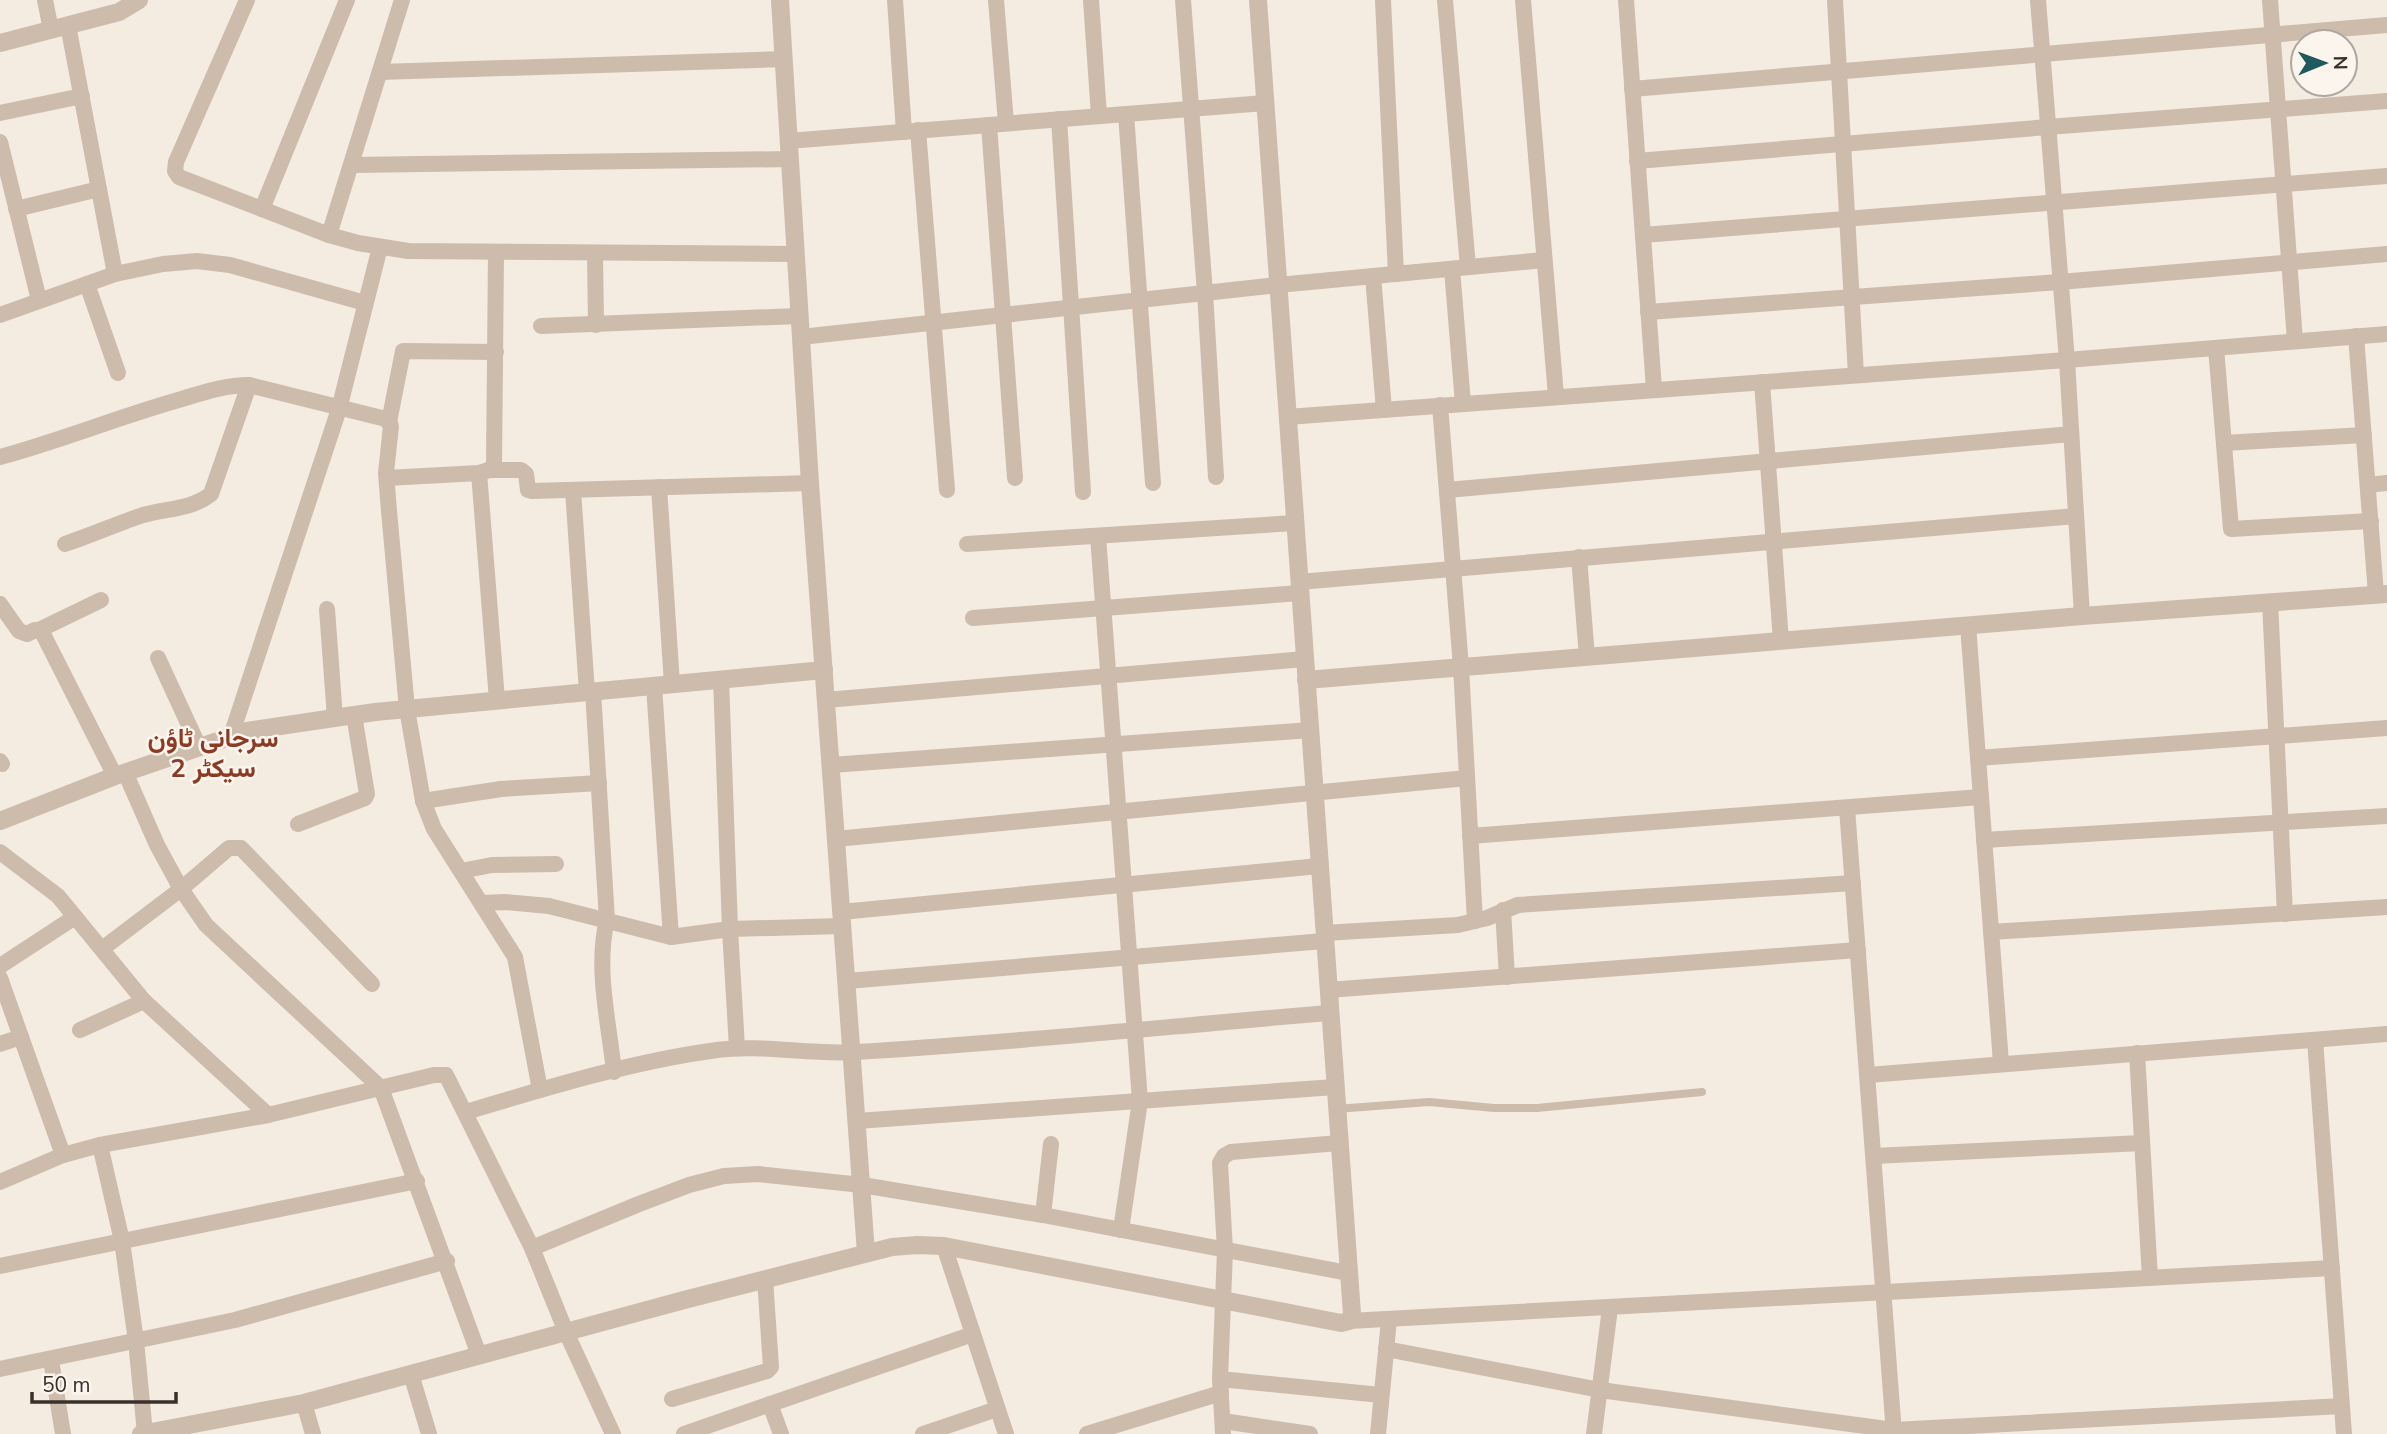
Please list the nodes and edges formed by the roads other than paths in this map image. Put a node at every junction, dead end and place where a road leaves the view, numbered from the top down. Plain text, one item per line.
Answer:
1 (45, 0) edge
2 (139, 0) edge
3 (247, 0) edge
4 (347, 0) edge
5 (402, 0) edge
6 (780, 0) edge
7 (895, 0) edge
8 (996, 0) edge
9 (1091, 0) edge
10 (1183, 0) edge
11 (1258, 0) edge
12 (1383, 0) edge
13 (1445, 0) edge
14 (1523, 0) edge
15 (1626, 0) edge
16 (1835, 0) edge
17 (2038, 0) edge
18 (2270, 0) edge
19 (2387, 25) edge
20 (60, 27) junction
21 (2272, 34) junction
22 (0, 43) edge
23 (2042, 54) junction
24 (783, 59) junction
25 (1839, 71) junction
26 (380, 72) junction
27 (1632, 89) junction
28 (82, 96) junction
29 (2387, 101) edge
30 (1265, 103) junction
31 (1191, 109) junction
32 (2277, 110) junction
33 (0, 113) edge
34 (1126, 114) junction
35 (1099, 116) junction
36 (1059, 119) junction
37 (1006, 123) junction
38 (989, 125) junction
39 (2048, 127) junction
40 (911, 131) junction
41 (0, 142) edge
42 (1843, 144) junction
43 (789, 150) junction
44 (1637, 161) junction
45 (352, 165) junction
46 (2387, 176) edge
47 (2284, 184) junction
48 (99, 190) junction
49 (2054, 202) junction
50 (16, 209) junction
51 (262, 209) junction
52 (1847, 219) junction
53 (329, 235) junction
54 (1643, 235) junction
55 (380, 247) junction
56 (496, 252) junction
57 (595, 253) junction
58 (796, 254) junction
59 (2387, 254) edge
60 (1544, 260) junction
61 (2288, 263) junction
62 (1460, 268) junction
63 (115, 274) junction
64 (1396, 274) junction
65 (1373, 276) junction
66 (2060, 282) junction
67 (87, 284) junction
68 (1278, 285) junction
69 (1205, 293) junction
70 (1851, 298) junction
71 (39, 300) junction
72 (1140, 300) junction
73 (365, 303) junction
74 (1071, 308) junction
75 (1648, 312) junction
76 (0, 315) edge
77 (1003, 315) junction
78 (799, 316) junction
79 (934, 323) junction
80 (596, 325) junction
81 (541, 326) dead end
82 (2387, 334) edge
83 (2356, 336) junction
84 (801, 337) junction
85 (2295, 341) junction
86 (2216, 348) junction
87 (496, 352) junction
88 (2067, 360) junction
89 (118, 373) dead end
90 (1856, 375) junction
91 (1762, 382) junction
92 (248, 385) junction
93 (1654, 389) junction
94 (1556, 396) junction
95 (1463, 404) junction
96 (1440, 405) junction
97 (339, 409) junction
98 (1384, 410) junction
99 (1287, 417) junction
100 (389, 422) junction
101 (2071, 434) junction
102 (2364, 435) junction
103 (2224, 443) junction
104 (0, 457) edge
105 (1768, 462) junction
106 (484, 472) junction
107 (1216, 477) dead end
108 (387, 478) junction
109 (1015, 478) dead end
110 (810, 483) junction
111 (1153, 483) dead end
112 (2387, 483) edge
113 (2368, 485) junction
114 (659, 487) junction
115 (573, 490) junction
116 (947, 490) dead end
117 (1447, 490) junction
118 (1083, 492) dead end
119 (2076, 516) junction
120 (2371, 521) junction
121 (1295, 523) junction
122 (1098, 536) junction
123 (1774, 540) junction
124 (65, 544) dead end
125 (967, 544) dead end
126 (1579, 557) junction
127 (1453, 567) junction
128 (1299, 588) junction
129 (2382, 594) edge
130 (101, 600) dead end
131 (2270, 602) junction
132 (0, 604) edge
133 (1102, 608) junction
134 (327, 609) dead end
135 (2081, 616) junction
136 (973, 618) dead end
137 (1968, 625) junction
138 (39, 630) junction
139 (1781, 641) junction
140 (1587, 657) junction
141 (158, 658) dead end
142 (1304, 659) junction
143 (1461, 667) junction
144 (824, 670) junction
145 (1107, 676) junction
146 (721, 679) junction
147 (1306, 680) junction
148 (663, 685) junction
149 (590, 692) junction
150 (497, 700) junction
151 (826, 700) junction
152 (407, 709) junction
153 (354, 715) junction
154 (335, 718) junction
155 (2387, 728) edge
156 (1310, 730) junction
157 (231, 736) junction
158 (2276, 736) junction
159 (1112, 744) junction
160 (199, 747) junction
161 (1978, 758) junction
162 (831, 765) junction
163 (120, 774) junction
164 (1467, 778) junction
165 (599, 783) junction
166 (1314, 792) junction
167 (1981, 797) junction
168 (423, 801) junction
169 (1847, 808) junction
170 (1118, 811) junction
171 (2387, 816) edge
172 (0, 821) edge
173 (2281, 822) junction
174 (298, 824) dead end
175 (1470, 836) junction
176 (836, 839) junction
177 (1984, 839) junction
178 (0, 852) edge
179 (556, 864) dead end
180 (1319, 866) junction
181 (461, 871) junction
182 (1853, 883) junction
183 (1123, 885) junction
184 (181, 890) junction
185 (482, 903) junction
186 (2387, 907) edge
187 (1503, 910) junction
188 (2285, 914) junction
189 (75, 917) junction
190 (842, 919) junction
191 (607, 920) junction
192 (1475, 921) junction
193 (730, 929) junction
194 (1991, 932) junction
195 (671, 937) junction
196 (1324, 937) junction
197 (102, 949) junction
198 (1858, 950) junction
199 (1129, 957) junction
200 (0, 965) edge
201 (1507, 976) junction
202 (0, 978) edge
203 (846, 981) junction
204 (372, 984) dead end
205 (1328, 990) junction
206 (144, 1001) junction
207 (1329, 1013) junction
208 (1134, 1029) junction
209 (80, 1030) dead end
210 (2387, 1034) edge
211 (21, 1037) junction
212 (2315, 1040) junction
213 (0, 1044) edge
214 (737, 1048) junction
215 (852, 1052) junction
216 (2137, 1053) junction
217 (2001, 1063) junction
218 (614, 1072) junction
219 (1868, 1075) junction
220 (1335, 1087) junction
221 (382, 1088) junction
222 (540, 1090) junction
223 (1702, 1092) dead end
224 (1140, 1101) junction
225 (1336, 1109) junction
226 (466, 1112) junction
227 (268, 1115) junction
228 (857, 1121) junction
229 (1339, 1143) junction
230 (2142, 1143) junction
231 (1051, 1144) dead end
232 (100, 1145) junction
233 (63, 1155) junction
234 (1874, 1156) junction
235 (417, 1181) junction
236 (0, 1182) edge
237 (862, 1185) junction
238 (1042, 1215) junction
239 (1121, 1230) junction
240 (121, 1241) junction
241 (944, 1247) junction
242 (532, 1248) junction
243 (1225, 1250) junction
244 (866, 1253) junction
245 (447, 1262) junction
246 (0, 1266) edge
247 (2332, 1268) junction
248 (1348, 1273) junction
249 (2150, 1278) junction
250 (765, 1279) junction
251 (1885, 1294) junction
252 (1225, 1300) junction
253 (1610, 1308) junction
254 (1389, 1320) junction
255 (1349, 1321) junction
256 (566, 1332) junction
257 (973, 1334) junction
258 (136, 1341) junction
259 (1386, 1349) junction
260 (479, 1355) junction
261 (51, 1360) junction
262 (0, 1369) edge
263 (411, 1374) junction
264 (1221, 1386) junction
265 (1600, 1390) junction
266 (1381, 1395) junction
267 (672, 1399) dead end
268 (304, 1402) junction
269 (770, 1404) junction
270 (2342, 1406) junction
271 (998, 1409) junction
272 (1223, 1427) edge
273 (1894, 1432) edge
274 (63, 1434) edge
275 (143, 1434) edge
276 (313, 1434) edge
277 (429, 1434) edge
278 (613, 1434) edge
279 (684, 1434) edge
280 (781, 1434) edge
281 (923, 1434) edge
282 (1006, 1434) edge
283 (1087, 1434) edge
284 (1310, 1434) edge
285 (1378, 1434) edge
286 (1594, 1434) edge
287 (2344, 1434) edge

1 - 20 street
2 - 20 street
3 - 51 street
4 - 51 street
5 - 26 street
6 - 24 street
7 - 40 street
8 - 37 street
9 - 35 street
10 - 31 street
11 - 30 street
12 - 64 street
13 - 62 street
14 - 60 street
15 - 27 street
16 - 25 street
17 - 23 street
18 - 21 street
19 - 21 street
20 - 22 street
20 - 28 street
21 - 23 street
21 - 32 street
23 - 25 street
23 - 39 street
24 - 26 street
24 - 43 street
25 - 27 street
25 - 42 street
26 - 45 street
27 - 44 street
28 - 33 street
28 - 48 street
29 - 32 street
30 - 31 street
30 - 68 street
31 - 34 street
31 - 69 street
32 - 39 street
32 - 47 street
34 - 35 street
34 - 72 street
35 - 36 street
36 - 37 street
36 - 74 street
37 - 38 street
38 - 40 street
38 - 77 street
39 - 42 street
39 - 49 street
40 - 43 street
40 - 79 street
41 - 50 street
42 - 44 street
42 - 52 street
43 - 45 street
43 - 58 street
44 - 54 street
45 - 53 street
46 - 47 street
47 - 49 street
47 - 61 street
48 - 50 street
48 - 63 street
49 - 52 street
49 - 66 street
50 - 71 street
51 - 53 street
52 - 54 street
52 - 70 street
53 - 55 street
54 - 75 street
55 - 56 street
55 - 73 street
56 - 57 street
56 - 87 street
57 - 58 street
57 - 80 street
58 - 78 street
59 - 61 street
60 - 62 street
60 - 94 street
61 - 66 street
61 - 85 street
62 - 64 street
62 - 95 street
63 - 67 street
63 - 73 street
64 - 65 street
65 - 68 street
65 - 98 street
66 - 70 street
66 - 88 street
67 - 71 street
67 - 89 street
68 - 69 street
68 - 99 street
69 - 72 street
69 - 107 street
70 - 75 street
70 - 90 street
71 - 76 street
72 - 74 street
72 - 111 street
73 - 97 street
74 - 77 street
74 - 118 street
75 - 93 street
77 - 79 street
77 - 109 street
78 - 80 street
78 - 84 street
79 - 84 street
79 - 116 street
80 - 81 street
82 - 83 street
83 - 85 street
83 - 102 street
84 - 110 street
85 - 86 street
86 - 88 street
86 - 103 street
87 - 100 street
87 - 106 street
88 - 90 street
88 - 101 street
90 - 91 street
91 - 93 street
91 - 105 street
92 - 97 street
92 - 104 street
92 - 124 street
93 - 94 street
94 - 95 street
95 - 96 street
96 - 98 street
96 - 117 street
97 - 100 street
97 - 157 street
98 - 99 street
99 - 121 street
100 - 108 street
101 - 105 street
101 - 119 street
102 - 103 street
102 - 113 street
103 - 120 street
105 - 117 street
105 - 123 street
106 - 108 street
106 - 115 street
106 - 150 street
108 - 152 street
110 - 114 street
110 - 144 street
112 - 113 street
113 - 120 street
114 - 115 street
114 - 148 street
115 - 149 street
117 - 127 street
119 - 123 street
119 - 135 street
120 - 129 street
121 - 122 street
121 - 128 street
122 - 125 street
122 - 133 street
123 - 126 street
123 - 139 street
126 - 127 street
126 - 140 street
127 - 128 street
127 - 143 street
128 - 133 street
128 - 142 street
129 - 131 street
130 - 138 street
131 - 135 street
131 - 158 street
132 - 138 street
133 - 136 street
133 - 145 street
134 - 154 street
135 - 137 street
137 - 139 street
137 - 161 street
138 - 163 street
139 - 140 street
140 - 143 street
141 - 160 street
142 - 145 street
142 - 147 street
143 - 147 street
143 - 164 street
144 - 146 street
144 - 151 street
145 - 151 street
145 - 159 street
146 - 148 street
146 - 193 street
147 - 156 street
148 - 149 street
148 - 195 street
149 - 150 street
149 - 165 street
150 - 152 street
151 - 162 street
152 - 153 street
152 - 168 street
153 - 154 street
153 - 174 street
154 - 157 street
155 - 158 street
156 - 159 street
156 - 166 street
157 - 160 street
158 - 161 street
158 - 173 street
159 - 162 street
159 - 170 street
160 - 163 street
161 - 167 street
162 - 176 street
163 - 172 street
163 - 184 street
164 - 166 street
164 - 175 street
165 - 168 street
165 - 191 street
166 - 170 street
166 - 180 street
167 - 169 street
167 - 177 street
168 - 181 street
169 - 175 street
169 - 182 street
170 - 176 street
170 - 183 street
171 - 173 street
173 - 177 street
173 - 188 street
175 - 192 street
176 - 190 street
177 - 194 street
178 - 189 street
179 - 181 street
180 - 183 street
180 - 196 street
181 - 185 street
182 - 187 street
182 - 198 street
183 - 190 street
183 - 199 street
184 - 197 street
184 - 204 street
184 - 221 street
185 - 191 street
185 - 222 street
186 - 188 street
187 - 192 street
187 - 201 street
188 - 194 street
189 - 197 street
189 - 200 street
190 - 193 street
190 - 203 street
191 - 195 street
191 - 218 street
192 - 196 street
193 - 195 street
193 - 214 street
194 - 217 street
196 - 199 street
196 - 205 street
197 - 206 street
198 - 201 street
198 - 219 street
199 - 203 street
199 - 208 street
201 - 205 street
202 - 211 street
203 - 215 street
205 - 207 street
206 - 209 street
206 - 227 street
207 - 208 street
207 - 220 street
208 - 215 street
208 - 224 street
210 - 212 street
211 - 213 street
211 - 233 street
212 - 216 street
212 - 247 street
214 - 215 street
214 - 218 street
215 - 228 street
216 - 217 street
216 - 230 street
217 - 219 street
218 - 222 street
219 - 234 street
220 - 224 street
220 - 225 street
221 - 226 street
221 - 227 street
221 - 235 street
222 - 226 street
223 - 225 lane
224 - 228 street
224 - 239 street
225 - 229 street
226 - 242 street
227 - 232 street
228 - 237 street
229 - 243 street
229 - 248 street
230 - 234 street
230 - 249 street
231 - 238 street
232 - 233 street
232 - 240 street
233 - 236 street
234 - 251 street
235 - 240 street
235 - 245 street
237 - 238 street
237 - 242 street
237 - 244 street
238 - 239 street
239 - 243 street
240 - 246 street
240 - 258 street
241 - 244 street
241 - 252 street
241 - 257 street
242 - 256 street
243 - 248 street
243 - 252 street
244 - 250 street
245 - 258 street
245 - 260 street
247 - 249 street
247 - 270 street
248 - 255 street
249 - 251 street
250 - 256 street
250 - 267 street
251 - 253 street
251 - 273 street
252 - 255 street
252 - 264 street
253 - 254 street
253 - 265 street
254 - 255 street
254 - 259 street
256 - 260 street
256 - 278 street
257 - 269 street
257 - 271 street
258 - 261 street
258 - 275 street
259 - 265 street
259 - 266 street
260 - 263 street
261 - 262 street
261 - 274 street
263 - 268 street
263 - 277 street
264 - 266 street
264 - 272 street
264 - 283 street
265 - 273 street
265 - 286 street
266 - 285 street
268 - 275 street
268 - 276 street
269 - 279 street
269 - 280 street
270 - 273 street
270 - 287 street
271 - 281 street
271 - 282 street
272 - 284 street

